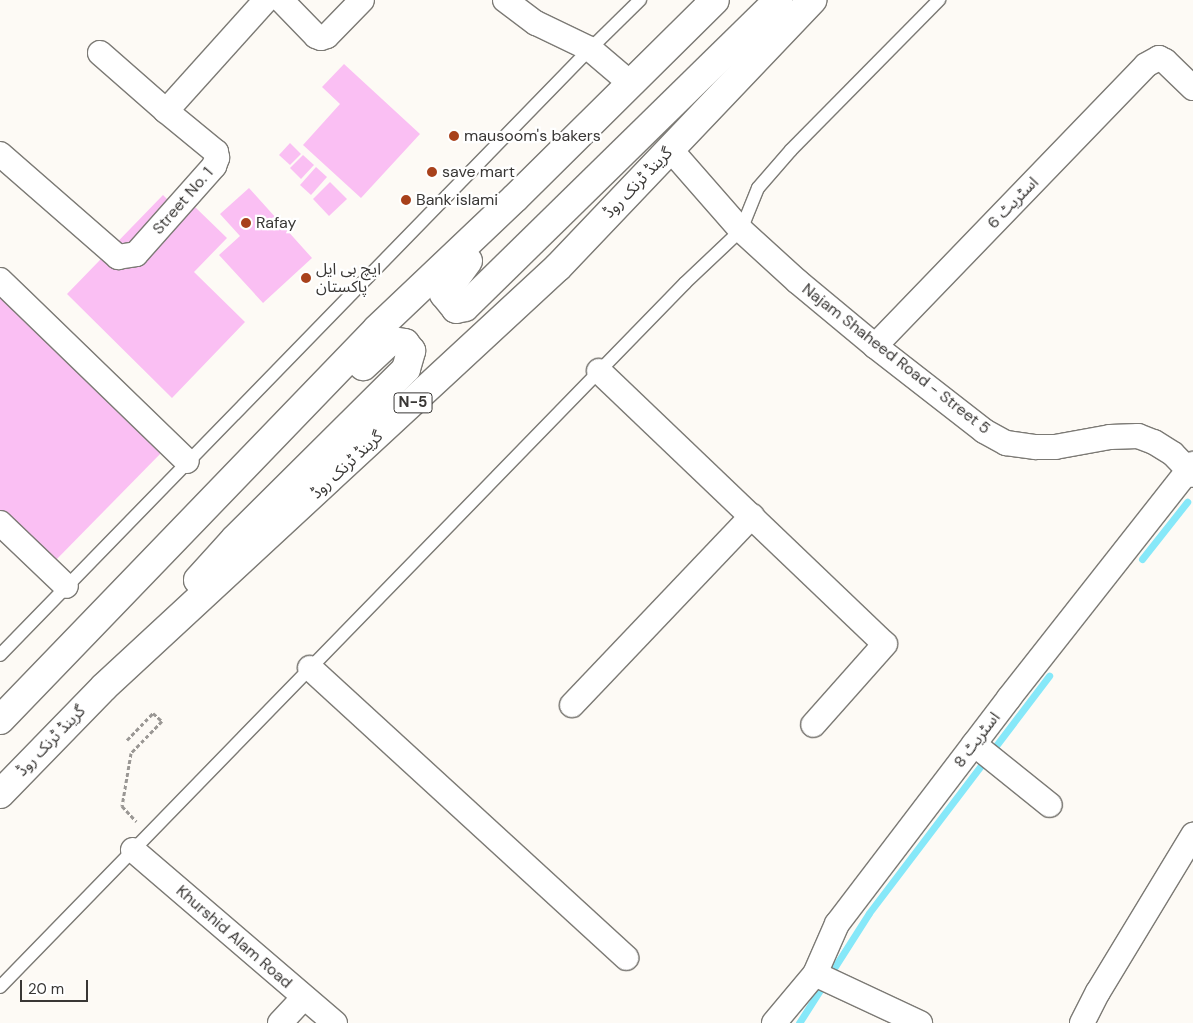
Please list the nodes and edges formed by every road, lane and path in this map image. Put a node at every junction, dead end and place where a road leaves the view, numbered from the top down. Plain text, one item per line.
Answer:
1 (266, 0) edge
2 (281, 0) edge
3 (362, 0) edge
4 (505, 0) edge
5 (640, 0) edge
6 (715, 0) edge
7 (779, 0) edge
8 (812, 0) edge
9 (939, 0) edge
10 (590, 49) junction
11 (100, 53) dead end
12 (630, 83) junction
13 (1193, 88) edge
14 (166, 111) junction
15 (670, 149) junction
16 (0, 154) edge
17 (515, 198) junction
18 (741, 230) junction
19 (0, 280) edge
20 (875, 346) junction
21 (599, 371) junction
22 (187, 461) junction
23 (1192, 469) edge
24 (752, 516) junction
25 (0, 523) edge
26 (168, 544) junction
27 (66, 586) junction
28 (0, 655) edge
29 (310, 668) junction
30 (104, 687) junction
31 (572, 706) dead end
32 (0, 720) edge
33 (813, 725) dead end
34 (127, 740) dead end
35 (977, 747) junction
36 (0, 794) edge
37 (1050, 805) dead end
38 (1193, 835) edge
39 (141, 842) junction
40 (626, 958) dead end
41 (825, 979) junction
42 (0, 987) edge
43 (304, 997) junction
44 (280, 1023) edge
45 (335, 1023) edge
46 (774, 1023) edge
47 (920, 1023) edge
48 (1082, 1023) edge

1 - 14 street
2 - 3 street
4 - 10 street
5 - 10 lane
6 - 12 highway
7 - 17 highway
8 - 15 highway, گرینڈ ٹرنک روڈ / N-5
9 - 18 lane
10 - 12 street
10 - 22 lane
11 - 14 street
12 - 17 highway
13 - 20 street, اسٹریٹ 6
14 - 16 street, Street No. 1
15 - 18 street, Najam Shaheed Road - Street 5
15 - 30 highway, گرینڈ ٹرنک روڈ / N-5
17 - 26 highway
18 - 20 street, Najam Shaheed Road - Street 5
18 - 21 lane
19 - 22 street
20 - 23 street, Najam Shaheed Road - Street 5
21 - 24 street
21 - 29 lane
22 - 27 lane
23 - 35 street, اسٹریٹ 8
24 - 31 street
24 - 33 street
25 - 27 street
26 - 30 highway
26 - 32 highway
27 - 28 lane
29 - 39 lane
29 - 40 street
30 - 36 highway, گرینڈ ٹرنک روڈ / N-5
34 - 39 path
35 - 37 street
35 - 41 street, اسٹریٹ 8
38 - 48 street
39 - 42 lane
39 - 43 street, Khurshid Alam Road
41 - 46 street, اسٹریٹ 8
41 - 47 street
43 - 44 street
43 - 45 street, Khurshid Alam Road

